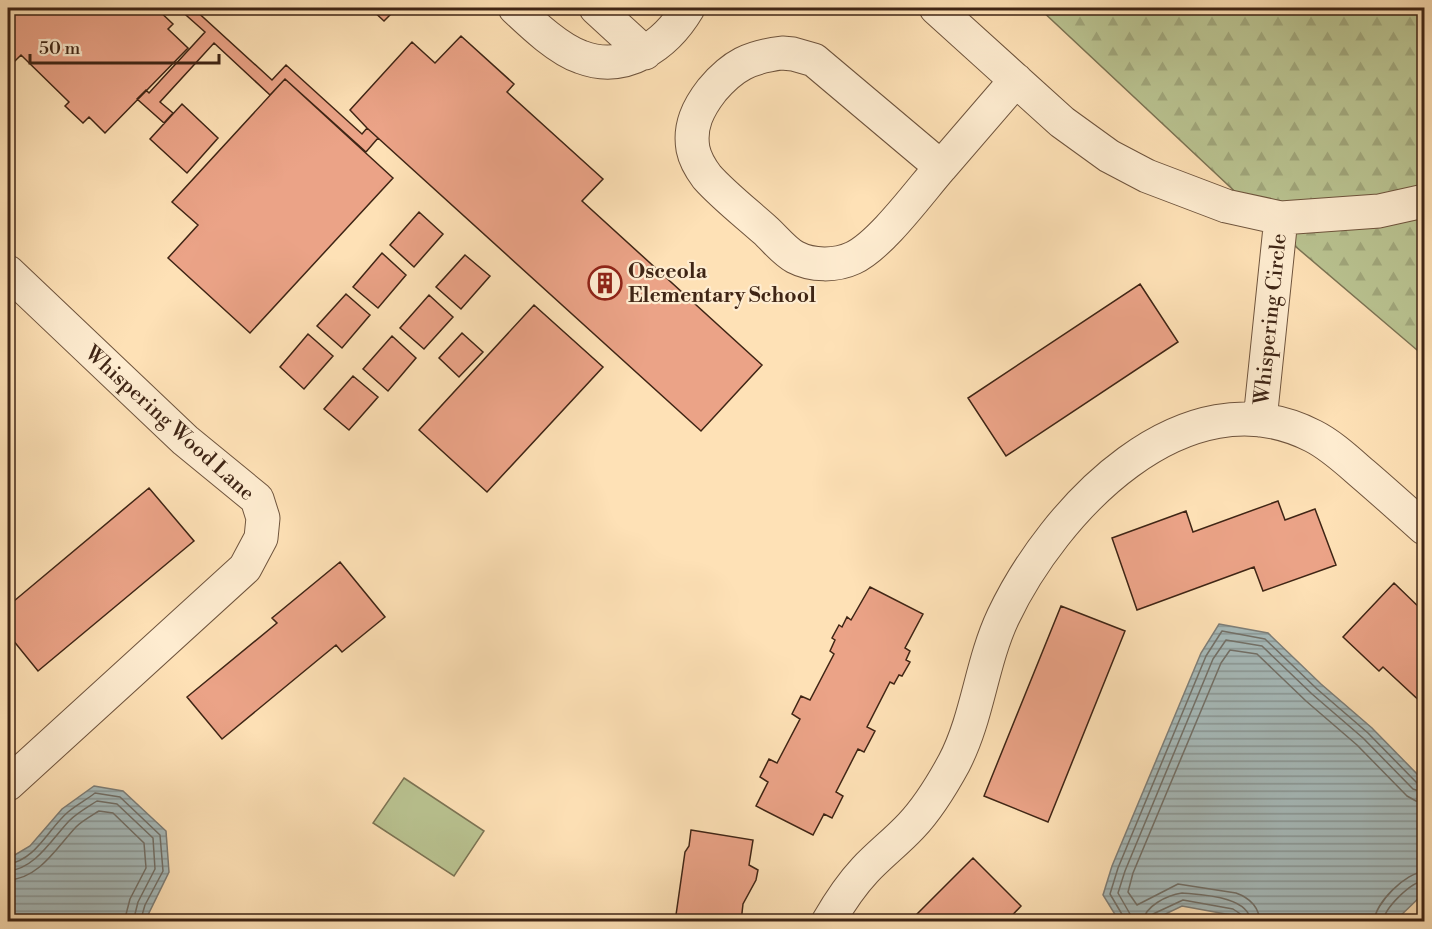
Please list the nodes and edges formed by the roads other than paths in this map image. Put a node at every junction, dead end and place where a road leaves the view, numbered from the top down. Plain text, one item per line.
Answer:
1 (514, 8) edge
2 (596, 8) edge
3 (936, 8) edge
4 (684, 9) edge
5 (645, 53) junction
6 (1016, 80) junction
7 (941, 167) junction
8 (1425, 201) edge
9 (1281, 218) junction
10 (8, 272) edge
11 (1260, 420) junction
12 (1425, 528) edge
13 (8, 784) edge
14 (828, 921) edge

1 - 5 street
2 - 5 street
3 - 6 street
4 - 5 street
6 - 7 street
6 - 9 street
7 - 7 street
8 - 9 street
9 - 11 street, Whispering Circle
10 - 13 street, Whispering Wood Lane
11 - 12 street, Whispering Circle
11 - 14 street, Whispering Circle

